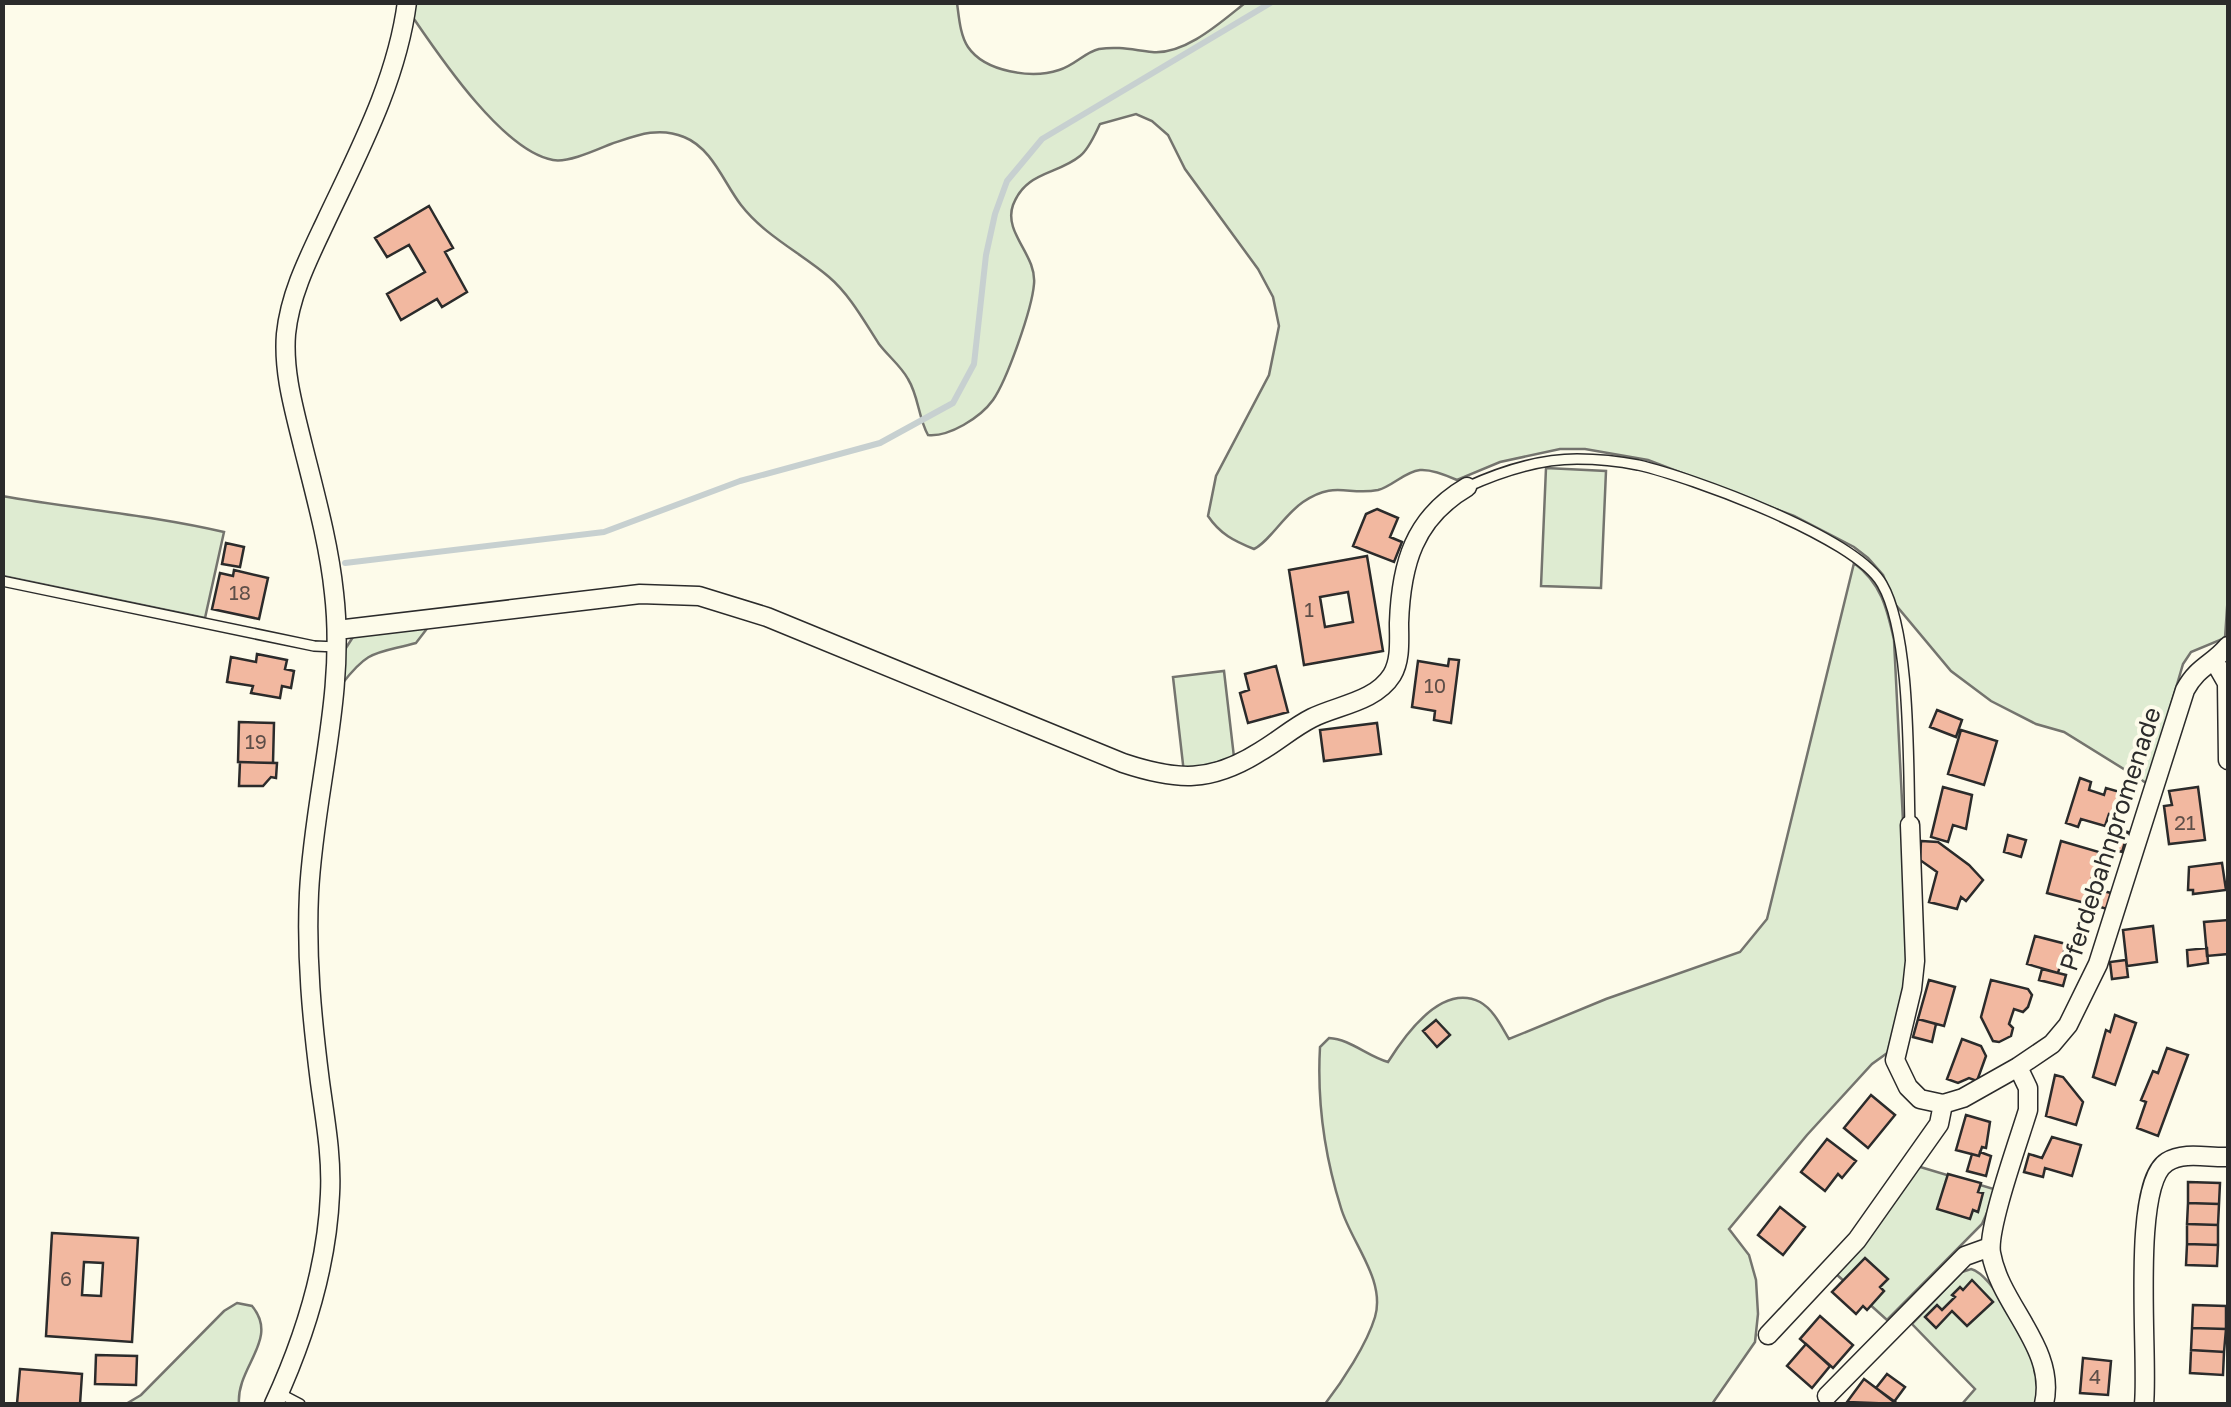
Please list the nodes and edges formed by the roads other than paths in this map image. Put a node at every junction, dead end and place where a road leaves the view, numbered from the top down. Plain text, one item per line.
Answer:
1 (407, 2) edge
2 (1467, 487) joint
3 (2, 581) edge
4 (337, 638) junction
5 (2228, 646) edge
6 (2215, 662) junction
7 (2228, 760) edge
8 (1910, 825) joint
9 (2018, 1067) junction
10 (1943, 1104) junction
11 (2228, 1158) edge
12 (1990, 1247) junction
13 (1768, 1335) dead end
14 (1827, 1396) dead end
15 (276, 1399) edge
16 (300, 1404) edge
17 (2044, 1404) edge
18 (2144, 1404) edge

1 - 4 street
2 - 4 street
2 - 8 lane
3 - 4 lane
4 - 15 street
5 - 6 street, Pferdebahnpromenade
6 - 7 street
6 - 9 street, Pferdebahnpromenade
8 - 10 street
9 - 10 street, Pferdebahnpromenade
9 - 12 street
10 - 13 street
11 - 18 street
12 - 14 street
12 - 17 street
15 - 16 lane

